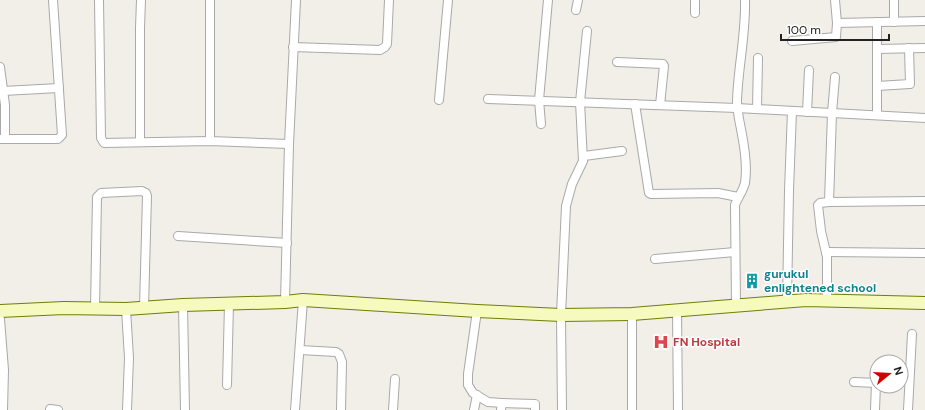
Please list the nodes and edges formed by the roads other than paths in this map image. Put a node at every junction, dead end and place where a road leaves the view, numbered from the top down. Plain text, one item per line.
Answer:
1 (53, 0) edge
2 (99, 0) edge
3 (141, 0) edge
4 (210, 0) edge
5 (296, 0) edge
6 (389, 0) edge
7 (448, 0) edge
8 (548, 0) edge
9 (578, 0) edge
10 (695, 0) edge
11 (745, 0) edge
12 (835, 0) edge
13 (894, 0) edge
14 (576, 10) dead end
15 (695, 14) dead end
16 (877, 22) junction
17 (894, 22) junction
18 (925, 22) edge
19 (837, 23) junction
20 (587, 31) dead end
21 (792, 41) dead end
22 (294, 47) junction
23 (909, 48) junction
24 (925, 48) edge
25 (877, 49) junction
26 (758, 58) dead end
27 (617, 62) dead end
28 (0, 67) edge
29 (809, 70) dead end
30 (835, 78) dead end
31 (877, 86) junction
32 (59, 88) junction
33 (3, 90) junction
34 (488, 99) dead end
35 (439, 100) dead end
36 (539, 100) junction
37 (580, 102) junction
38 (635, 104) junction
39 (660, 105) junction
40 (737, 108) junction
41 (757, 109) junction
42 (792, 111) junction
43 (807, 112) junction
44 (832, 113) junction
45 (877, 116) junction
46 (925, 118) edge
47 (541, 124) dead end
48 (3, 139) edge
49 (210, 141) junction
50 (140, 142) junction
51 (289, 144) junction
52 (622, 151) dead end
53 (584, 156) junction
54 (738, 197) junction
55 (925, 201) edge
56 (829, 202) junction
57 (178, 236) dead end
58 (287, 243) junction
59 (735, 252) junction
60 (826, 252) junction
61 (925, 253) edge
62 (655, 259) dead end
63 (303, 300) junction
64 (827, 300) junction
65 (787, 301) junction
66 (285, 302) junction
67 (925, 303) edge
68 (229, 304) junction
69 (183, 305) junction
70 (736, 306) junction
71 (144, 308) junction
72 (95, 309) junction
73 (126, 309) junction
74 (676, 310) junction
75 (0, 311) edge
76 (477, 311) junction
77 (632, 314) junction
78 (561, 315) junction
79 (0, 319) edge
80 (912, 334) dead end
81 (300, 350) junction
82 (909, 355) edge
83 (394, 379) dead end
84 (854, 382) dead end
85 (869, 383) edge
86 (227, 385) dead end
87 (876, 394) edge
88 (906, 394) edge
89 (477, 395) junction
90 (501, 407) edge
91 (3, 410) edge
92 (50, 410) edge
93 (58, 410) edge
94 (127, 410) edge
95 (185, 410) edge
96 (295, 410) edge
97 (341, 410) edge
98 (393, 410) edge
99 (474, 410) edge
100 (535, 410) edge
101 (562, 410) edge
102 (632, 410) edge
103 (678, 410) edge
104 (875, 410) edge
105 (908, 410) edge

1 - 32 street
2 - 50 street
3 - 50 street
4 - 49 street
5 - 22 street
6 - 22 street
7 - 35 street
8 - 36 street
9 - 14 street
10 - 15 street
11 - 40 street
12 - 19 street
13 - 17 street
16 - 17 street
16 - 19 street
16 - 25 street
17 - 18 street
19 - 21 street
20 - 37 street
22 - 51 street
23 - 24 street
23 - 25 street
23 - 31 street
25 - 31 street
26 - 41 street
27 - 39 street
28 - 33 street
29 - 43 street
30 - 44 street
31 - 45 street
32 - 33 street
32 - 48 street
33 - 48 street
34 - 36 street
36 - 37 street
36 - 47 street
37 - 38 street
37 - 53 street
38 - 39 street
38 - 54 street
39 - 40 street
40 - 41 street
40 - 54 street
41 - 42 street
42 - 43 street
42 - 65 street
43 - 44 street
44 - 45 street
44 - 56 street
45 - 46 street
49 - 50 street
49 - 51 street
51 - 58 street
52 - 53 street
53 - 78 street
54 - 59 street
55 - 56 street
56 - 60 street
57 - 58 street
58 - 66 street
59 - 62 street
59 - 70 street
60 - 61 street
60 - 64 street
63 - 66 street
63 - 76 street
63 - 81 street
64 - 65 street
64 - 67 street
65 - 70 street
66 - 68 street
68 - 69 street
68 - 86 street
69 - 71 street
69 - 95 street
70 - 74 street
71 - 72 street
71 - 73 street
72 - 73 street
72 - 75 street
73 - 94 street
74 - 77 street
74 - 103 street
76 - 78 street
76 - 89 street
77 - 78 street
77 - 102 street
78 - 101 street
79 - 91 street
80 - 82 street
81 - 96 street
81 - 97 street
83 - 98 street
84 - 85 street
87 - 104 street
88 - 105 street
89 - 90 street
89 - 99 street
90 - 100 street
92 - 93 street

